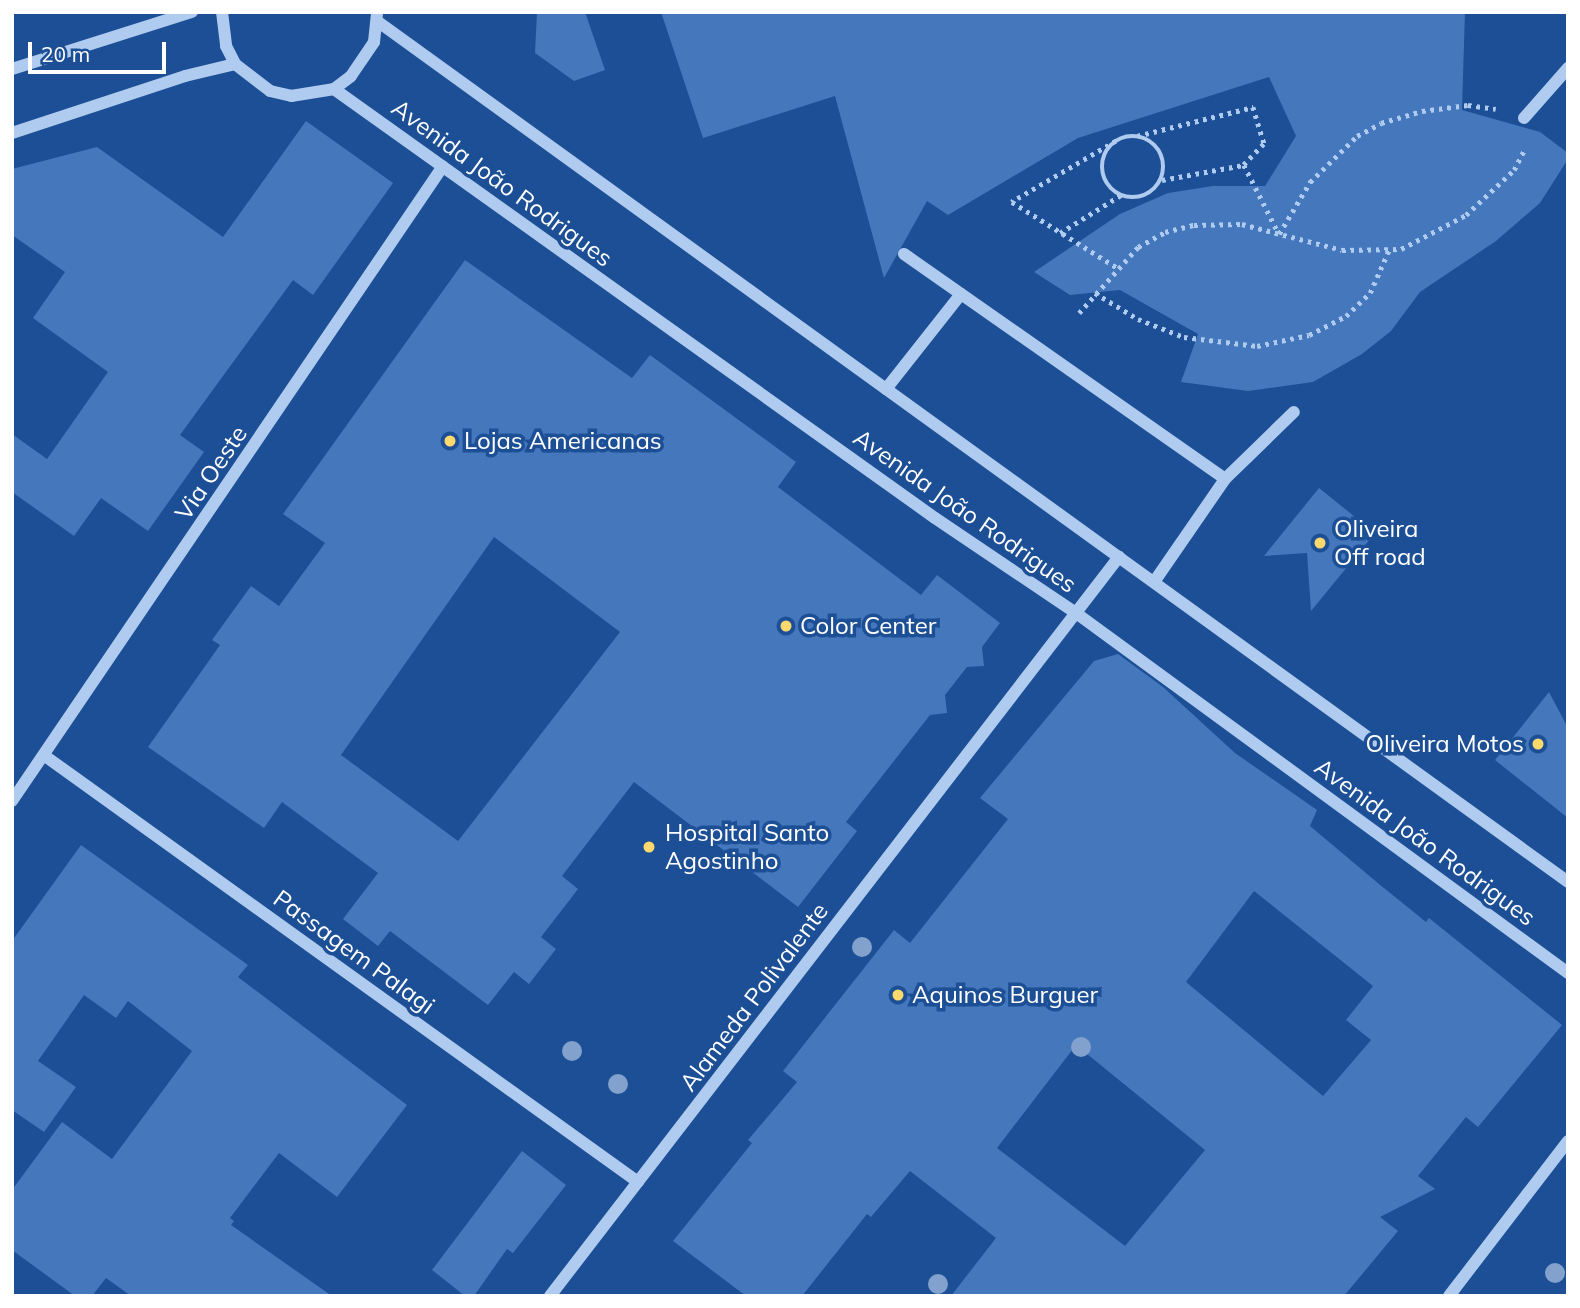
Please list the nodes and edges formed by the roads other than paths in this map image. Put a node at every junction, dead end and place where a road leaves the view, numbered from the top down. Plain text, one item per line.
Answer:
1 (192, 12) edge
2 (222, 12) edge
3 (377, 17) edge
4 (236, 64) junction
5 (1568, 68) edge
6 (12, 69) edge
7 (334, 89) junction
8 (1524, 118) road end
9 (12, 133) edge
10 (443, 166) junction
11 (904, 254) dead end
12 (961, 294) junction
13 (886, 389) junction
14 (1294, 412) dead end
15 (1225, 479) junction
16 (1119, 556) junction
17 (1154, 583) junction
18 (1076, 613) junction
19 (45, 756) junction
20 (12, 801) edge
21 (1568, 882) edge
22 (1568, 973) edge
23 (1568, 1141) edge
24 (638, 1182) junction
25 (550, 1296) edge
26 (1449, 1296) edge

1 - 6 street
2 - 4 street
3 - 7 street
3 - 13 street, Avenida João Rodrigues
4 - 7 street
4 - 9 street
5 - 8 street
7 - 10 street, Avenida João Rodrigues
10 - 18 street, Avenida João Rodrigues
10 - 19 street, Via Oeste
11 - 12 street
12 - 13 street
12 - 15 street
13 - 16 street, Avenida João Rodrigues
14 - 15 street
15 - 17 street
16 - 17 street, Avenida João Rodrigues
16 - 18 street, Alameda Polivalente
17 - 21 street, Avenida João Rodrigues
18 - 22 street, Avenida João Rodrigues
18 - 24 street, Alameda Polivalente
19 - 20 street, Via Oeste
19 - 24 street, Passagem Palagi
23 - 26 street
24 - 25 street, Alameda Polivalente

